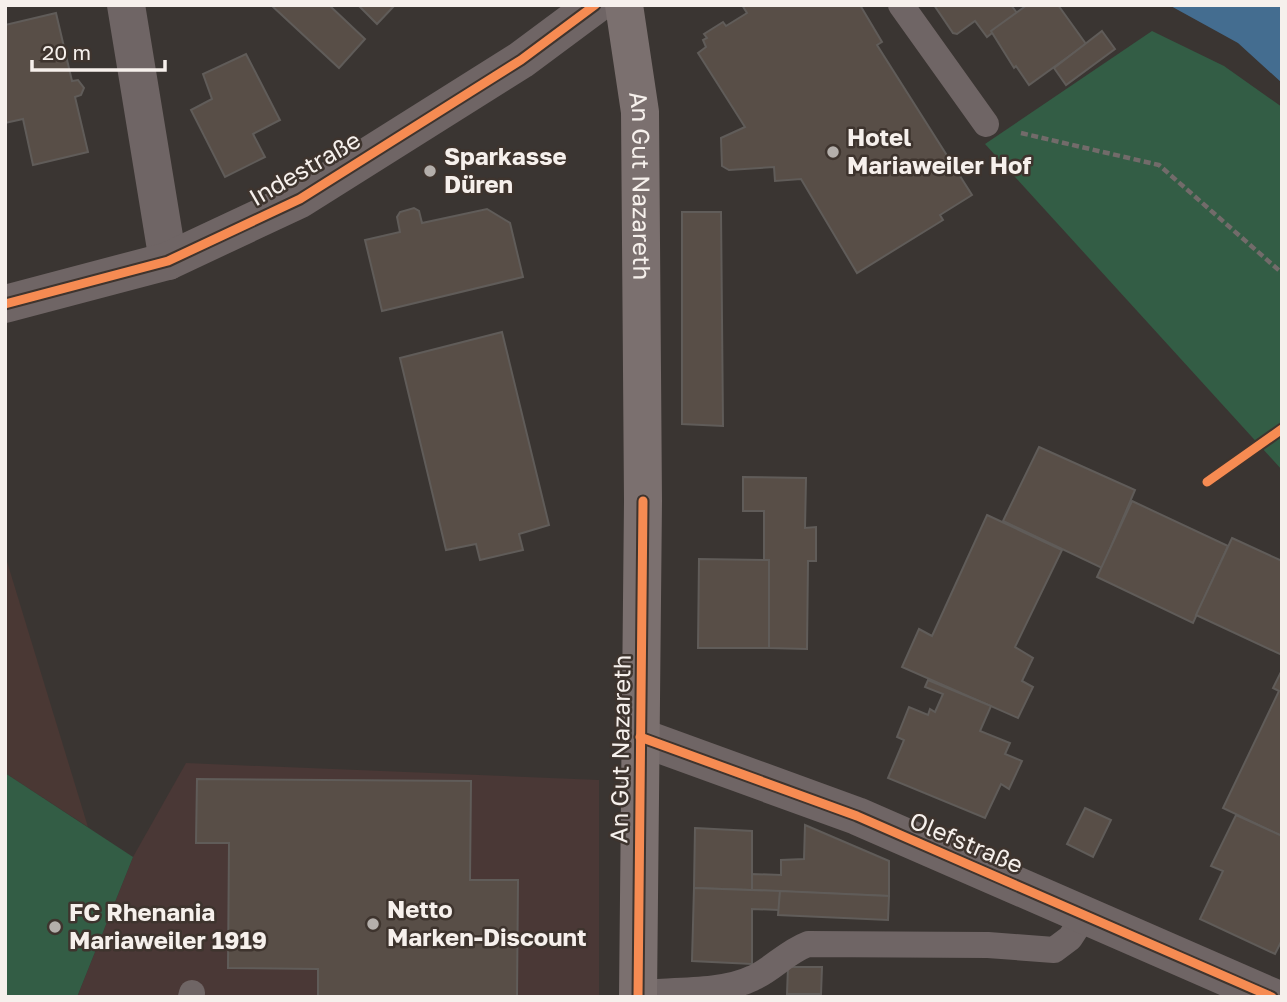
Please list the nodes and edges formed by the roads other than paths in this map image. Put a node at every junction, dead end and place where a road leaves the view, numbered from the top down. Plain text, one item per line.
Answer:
1 (126, 5) edge
2 (595, 5) edge
3 (624, 5) edge
4 (901, 5) edge
5 (986, 124) road end
6 (168, 261) junction
7 (5, 304) edge
8 (640, 737) junction
9 (1085, 915) junction
10 (638, 995) edge
11 (1272, 997) edge

1 - 6 street
2 - 6 street, Indestraße
3 - 8 main road, An Gut Nazareth
4 - 5 lane
6 - 7 street, Indestraße
8 - 9 street, Olefstraße
8 - 10 main road, An Gut Nazareth
9 - 10 lane
9 - 11 street, Olefstraße

